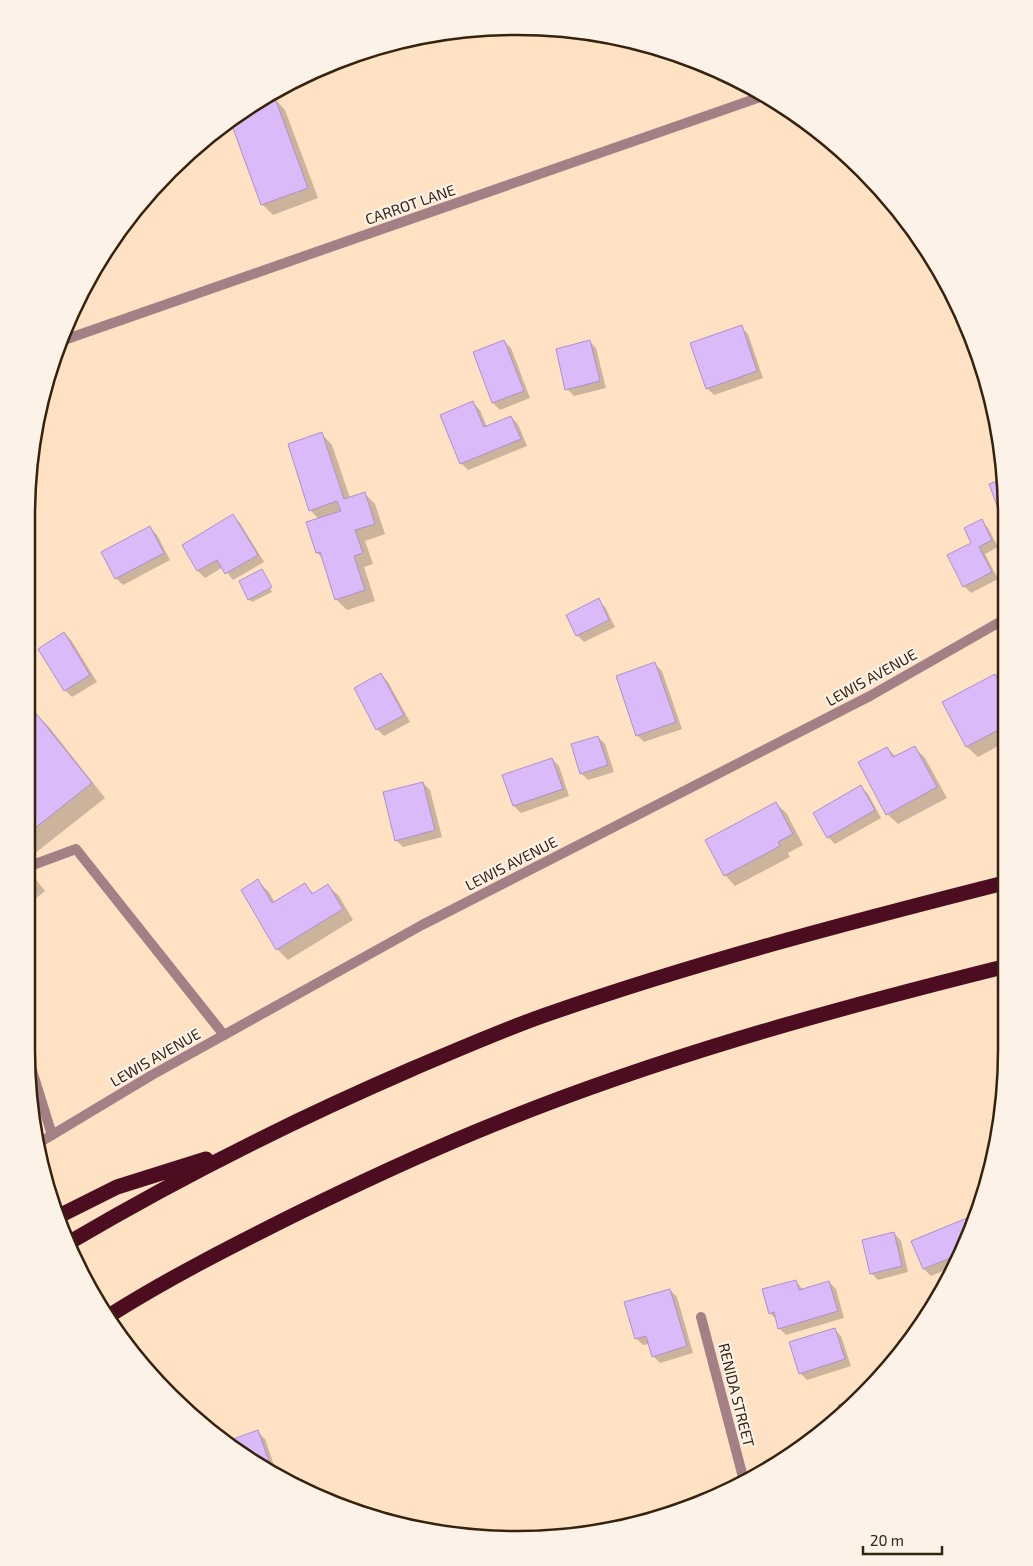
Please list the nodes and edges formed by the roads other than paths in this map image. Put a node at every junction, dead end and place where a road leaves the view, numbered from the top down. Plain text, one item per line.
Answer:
1 (755, 99) edge
2 (70, 338) edge
3 (998, 623) edge
4 (35, 864) edge
5 (998, 885) edge
6 (998, 968) edge
7 (224, 1035) junction
8 (36, 1084) edge
9 (52, 1135) junction
10 (44, 1140) edge
11 (243, 1147) junction
12 (64, 1213) edge
13 (74, 1239) edge
14 (157, 1286) junction
15 (113, 1313) edge
16 (702, 1317) dead end
17 (117, 1318) edge
18 (742, 1474) edge

1 - 2 street, CARROT LANE
3 - 7 street, LEWIS AVENUE
4 - 7 street
5 - 11 highway
6 - 14 highway
7 - 9 street, LEWIS AVENUE
8 - 9 street
9 - 10 street, LEWIS AVENUE
11 - 12 highway
11 - 13 highway
14 - 15 highway
14 - 17 highway
16 - 18 street, RENIDA STREET

